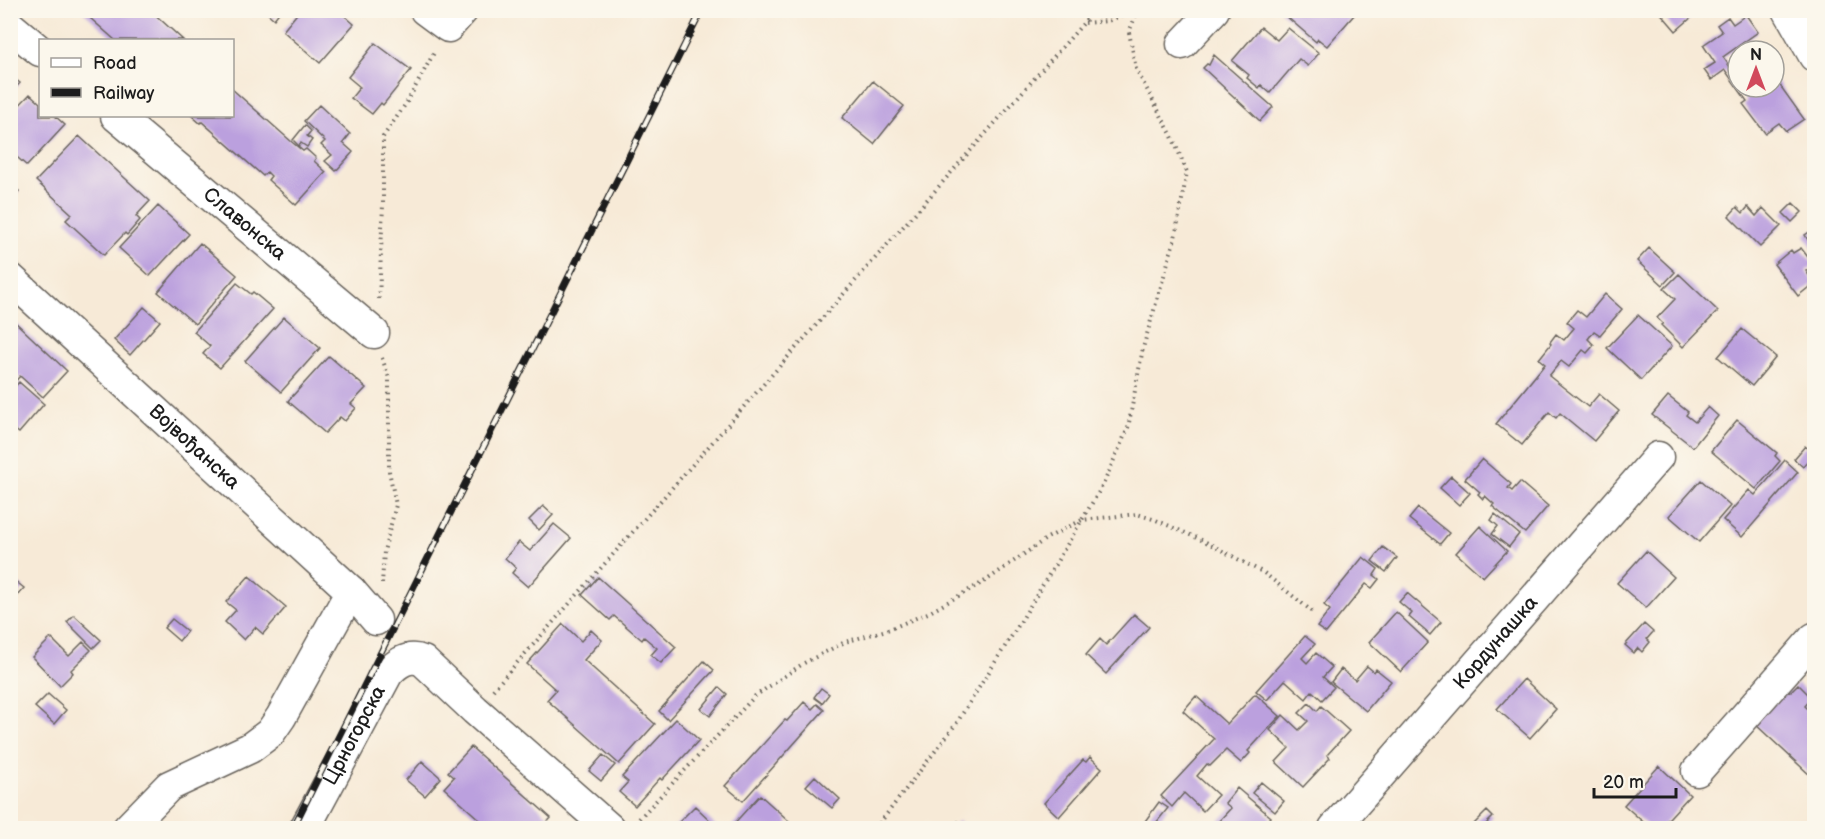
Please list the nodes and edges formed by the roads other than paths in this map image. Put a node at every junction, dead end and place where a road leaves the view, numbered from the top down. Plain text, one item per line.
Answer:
1 (1214, 10) edge
2 (1788, 10) edge
3 (10, 26) edge
4 (1182, 44) dead end
5 (39, 50) edge
6 (1815, 56) edge
7 (117, 117) edge
8 (10, 278) edge
9 (374, 333) dead end
10 (1658, 457) dead end
11 (351, 591) junction
12 (376, 620) dead end
13 (1815, 638) edge
14 (1697, 771) dead end
15 (128, 828) edge
16 (305, 828) edge
17 (609, 828) edge
18 (1334, 828) edge

1 - 4 street
2 - 6 street
3 - 5 street
7 - 9 street, Славонска
8 - 11 street, Војвођанска
10 - 18 street, Кордунашка
11 - 12 street, Војвођанска
11 - 15 street
13 - 14 street
16 - 17 street, Црногорска

